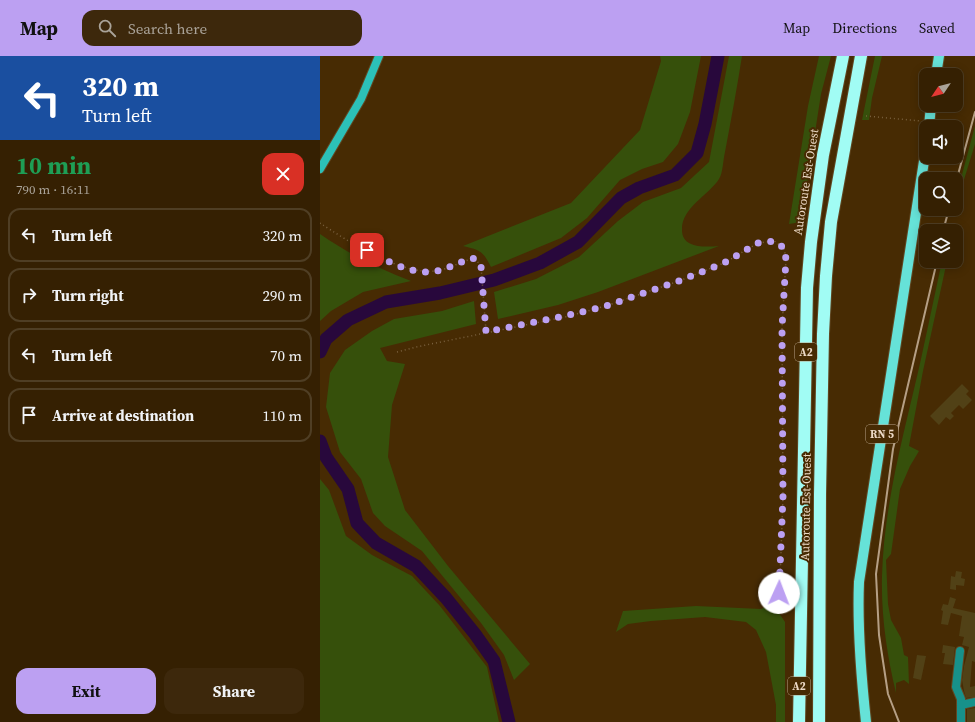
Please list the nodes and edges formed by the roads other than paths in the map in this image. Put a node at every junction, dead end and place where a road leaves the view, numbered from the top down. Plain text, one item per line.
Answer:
1 (379, 56) edge
2 (843, 56) edge
3 (861, 56) edge
4 (939, 56) edge
5 (937, 68) edge
6 (924, 164) edge
7 (320, 169) edge
8 (960, 651) dead end
9 (975, 702) edge
10 (961, 705) junction
11 (799, 722) edge
12 (819, 722) edge
13 (866, 722) edge
14 (961, 722) edge

1 - 7 street
2 - 11 highway, Autoroute Est-Ouest / A2
3 - 12 highway, Autoroute Est-Ouest / A2
4 - 5 main road
6 - 13 main road, RN 5
8 - 10 street
9 - 10 street
10 - 14 street

